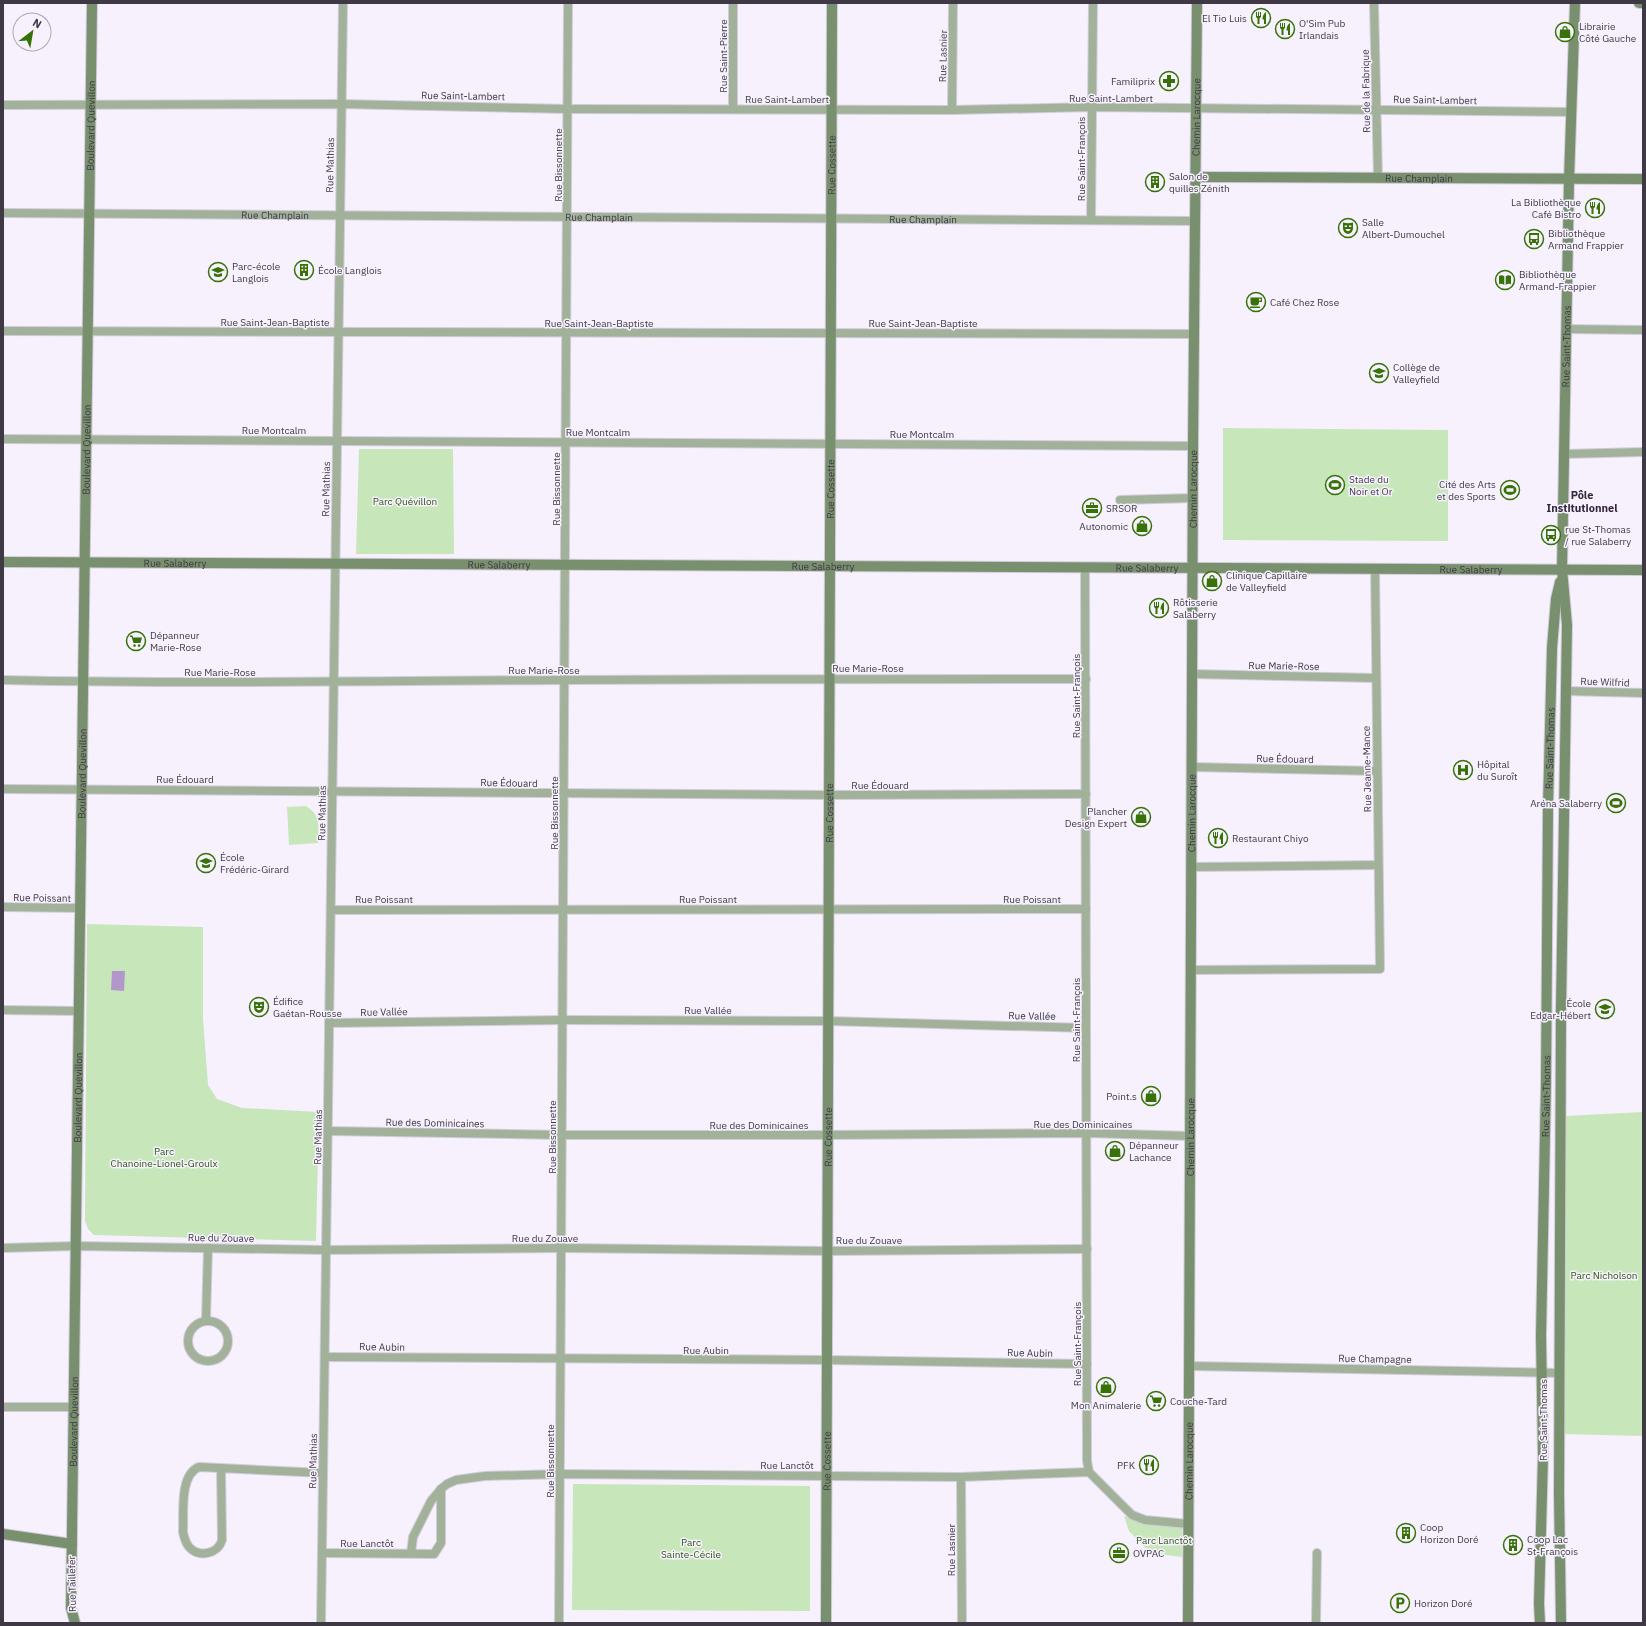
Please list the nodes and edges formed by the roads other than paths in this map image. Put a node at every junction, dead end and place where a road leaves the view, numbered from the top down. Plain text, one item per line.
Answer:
1 (92, 3) edge
2 (343, 3) edge
3 (568, 3) edge
4 (733, 3) edge
5 (832, 3) edge
6 (953, 3) edge
7 (1093, 3) edge
8 (1197, 3) edge
9 (1374, 3) edge
10 (1576, 3) edge
11 (1639, 3) edge
12 (1643, 3) edge
13 (341, 104) junction
14 (3, 105) edge
15 (90, 106) junction
16 (1092, 107) junction
17 (568, 108) junction
18 (733, 109) junction
19 (832, 109) junction
20 (1196, 109) junction
21 (1376, 109) junction
22 (952, 110) junction
23 (1571, 112) junction
24 (1196, 177) junction
25 (1378, 178) junction
26 (1643, 179) edge
27 (1569, 180) junction
28 (3, 213) edge
29 (89, 213) junction
30 (340, 215) junction
31 (567, 216) junction
32 (831, 218) junction
33 (1091, 220) junction
34 (1195, 221) junction
35 (1566, 329) junction
36 (1643, 330) edge
37 (3, 331) edge
38 (87, 332) junction
39 (338, 332) junction
40 (567, 333) junction
41 (831, 333) junction
42 (1194, 334) junction
43 (3, 439) edge
44 (86, 439) junction
45 (337, 441) junction
46 (566, 442) junction
47 (830, 444) junction
48 (1193, 446) junction
49 (1643, 452) edge
50 (1564, 454) junction
51 (1193, 498) junction
52 (1120, 500) dead end
53 (3, 562) edge
54 (84, 563) junction
55 (335, 564) junction
56 (565, 564) junction
57 (830, 565) junction
58 (1085, 568) junction
59 (1192, 568) junction
60 (1375, 568) junction
61 (1562, 569) junction
62 (1643, 570) edge
63 (1192, 674) junction
64 (830, 678) junction
65 (1376, 678) junction
66 (1086, 679) junction
67 (3, 680) edge
68 (565, 680) junction
69 (83, 682) junction
70 (334, 682) junction
71 (1566, 691) junction
72 (1643, 693) edge
73 (1192, 768) junction
74 (1377, 771) junction
75 (3, 789) edge
76 (81, 789) junction
77 (332, 790) junction
78 (564, 794) junction
79 (1086, 794) junction
80 (829, 795) junction
81 (1378, 865) junction
82 (1191, 867) junction
83 (3, 907) edge
84 (80, 908) junction
85 (563, 908) junction
86 (1086, 909) junction
87 (331, 910) junction
88 (829, 910) junction
89 (1191, 970) junction
90 (3, 1010) edge
91 (78, 1011) junction
92 (563, 1020) junction
93 (828, 1021) junction
94 (329, 1023) junction
95 (1086, 1028) junction
96 (1545, 1117) junction
97 (1561, 1118) junction
98 (328, 1131) junction
99 (1087, 1132) junction
100 (562, 1135) junction
101 (828, 1135) junction
102 (1190, 1136) junction
103 (76, 1246) junction
104 (3, 1248) edge
105 (208, 1248) junction
106 (561, 1248) junction
107 (1087, 1249) junction
108 (326, 1250) junction
109 (827, 1251) junction
110 (206, 1320) junction
111 (325, 1357) junction
112 (561, 1359) junction
113 (827, 1360) junction
114 (1087, 1364) junction
115 (1189, 1366) junction
116 (1542, 1372) junction
117 (1560, 1373) junction
118 (3, 1406) edge
119 (74, 1407) junction
120 (222, 1469) junction
121 (1089, 1472) junction
122 (323, 1473) junction
123 (560, 1474) junction
124 (827, 1476) junction
125 (961, 1477) junction
126 (441, 1488) junction
127 (1188, 1524) junction
128 (3, 1534) edge
129 (72, 1544) junction
130 (322, 1553) junction
131 (411, 1553) junction
132 (1317, 1553) dead end
133 (75, 1623) edge
134 (321, 1623) edge
135 (559, 1623) edge
136 (826, 1623) edge
137 (962, 1623) edge
138 (1188, 1623) edge
139 (1316, 1623) edge
140 (1540, 1623) edge
141 (1561, 1623) edge

1 - 15 street, Boulevard Quevillon
2 - 13 street, Rue Mathias
3 - 17 street, Rue Bissonnette
4 - 18 street, Rue Saint-Pierre
5 - 19 street, Rue Cossette
6 - 22 street, Rue Lasnier
7 - 16 street, Rue Saint-François
8 - 20 street, Chemin Larocque
9 - 21 street, Rue de la Fabrique
10 - 23 street, Rue Saint-Thomas
11 - 12 street
13 - 15 street, Rue Saint-Lambert
13 - 17 street, Rue Saint-Lambert
13 - 30 street, Rue Mathias
14 - 15 street, Rue Saint-Lambert
15 - 29 street, Boulevard Quevillon
16 - 20 street, Rue Saint-Lambert
16 - 22 street, Rue Saint-Lambert
16 - 33 street, Rue Saint-François
17 - 18 street, Rue Saint-Lambert
17 - 31 street, Rue Bissonnette
18 - 19 street, Rue Saint-Lambert
19 - 22 street, Rue Saint-Lambert
19 - 32 street, Rue Cossette
20 - 21 street, Rue Saint-Lambert
20 - 24 street, Chemin Larocque
21 - 23 street, Rue Saint-Lambert
21 - 25 street, Rue de la Fabrique
23 - 27 street, Rue Saint-Thomas
24 - 25 street, Rue Champlain
24 - 34 street, Chemin Larocque
25 - 27 street, Rue Champlain
26 - 27 street, Rue Champlain
27 - 35 street, Rue Saint-Thomas
28 - 29 street, Rue Champlain
29 - 30 street, Rue Champlain
29 - 38 street, Boulevard Quevillon
30 - 31 street, Rue Champlain
30 - 39 street, Rue Mathias
31 - 32 street, Rue Champlain
31 - 40 street, Rue Bissonnette
32 - 33 street, Rue Champlain
32 - 41 street, Rue Cossette
33 - 34 street, Rue Champlain
34 - 42 street, Chemin Larocque
35 - 36 street
35 - 50 street, Rue Saint-Thomas
37 - 38 street, Rue Saint-Jean-Baptiste
38 - 39 street, Rue Saint-Jean-Baptiste
38 - 44 street, Boulevard Quevillon
39 - 40 street, Rue Saint-Jean-Baptiste
39 - 45 street, Rue Mathias
40 - 41 street, Rue Saint-Jean-Baptiste
40 - 46 street, Rue Bissonnette
41 - 42 street, Rue Saint-Jean-Baptiste
41 - 47 street, Rue Cossette
42 - 48 street, Chemin Larocque
43 - 44 street, Rue Montcalm
44 - 45 street, Rue Montcalm
44 - 54 street, Boulevard Quevillon
45 - 46 street, Rue Montcalm
45 - 55 street, Rue Mathias
46 - 47 street, Rue Montcalm
46 - 56 street, Rue Bissonnette
47 - 48 street, Rue Montcalm
47 - 57 street, Rue Cossette
48 - 51 street, Chemin Larocque
49 - 50 street
50 - 61 street, Rue Saint-Thomas
51 - 52 street
51 - 59 street, Chemin Larocque
53 - 54 street, Rue Salaberry
54 - 55 street, Rue Salaberry
54 - 69 street, Boulevard Quevillon
55 - 56 street, Rue Salaberry
55 - 70 street, Rue Mathias
56 - 57 street, Rue Salaberry
56 - 68 street, Rue Bissonnette
57 - 58 street, Rue Salaberry
57 - 64 street, Rue Cossette
58 - 59 street, Rue Salaberry
58 - 66 street, Rue Saint-François
59 - 60 street, Rue Salaberry
59 - 63 street, Chemin Larocque
60 - 61 street, Rue Salaberry
60 - 65 street, Rue Jeanne-Mance
61 - 62 street, Rue Salaberry
61 - 71 street, Rue Saint-Thomas
61 - 96 street, Rue Saint-Thomas
63 - 65 street, Rue Marie-Rose
63 - 73 street, Chemin Larocque
64 - 66 street, Rue Marie-Rose
64 - 68 street, Rue Marie-Rose
64 - 80 street, Rue Cossette
65 - 74 street, Rue Jeanne-Mance
66 - 79 street, Rue Saint-François
67 - 69 street, Rue Marie-Rose
68 - 70 street, Rue Marie-Rose
68 - 78 street, Rue Bissonnette
69 - 70 street, Rue Marie-Rose
69 - 76 street, Boulevard Quevillon
70 - 77 street, Rue Mathias
71 - 72 street, Rue Wilfrid
71 - 97 street, Rue Saint-Thomas
73 - 74 street, Rue Édouard
73 - 82 street, Chemin Larocque
74 - 81 street, Rue Jeanne-Mance
75 - 76 street, Rue Édouard
76 - 77 street, Rue Édouard
76 - 84 street, Boulevard Quevillon
77 - 78 street, Rue Édouard
77 - 87 street, Rue Mathias
78 - 80 street, Rue Édouard
78 - 85 street, Rue Bissonnette
79 - 80 street, Rue Édouard
79 - 86 street, Rue Saint-François
80 - 88 street, Rue Cossette
81 - 82 street
81 - 89 street, Rue Jeanne-Mance
82 - 89 street, Chemin Larocque
83 - 84 street, Rue Poissant
84 - 91 street, Boulevard Quevillon
85 - 87 street, Rue Poissant
85 - 88 street, Rue Poissant
85 - 92 street, Rue Bissonnette
86 - 88 street, Rue Poissant
86 - 95 street, Rue Saint-François
87 - 94 street, Rue Mathias
88 - 93 street, Rue Cossette
89 - 102 street, Chemin Larocque
90 - 91 street
91 - 103 street, Boulevard Quevillon
92 - 93 street, Rue Vallée
92 - 94 street, Rue Vallée
92 - 100 street, Rue Bissonnette
93 - 95 street, Rue Vallée
93 - 101 street, Rue Cossette
94 - 98 street, Rue Mathias
95 - 99 street, Rue Saint-François
96 - 97 street
96 - 116 street, Rue Saint-Thomas
97 - 117 street, Rue Saint-Thomas
98 - 100 street, Rue des Dominicaines
98 - 108 street, Rue Mathias
99 - 101 street, Rue des Dominicaines
99 - 102 street, Rue des Dominicaines
99 - 107 street, Rue Saint-François
100 - 101 street, Rue des Dominicaines
100 - 106 street, Rue Bissonnette
101 - 109 street, Rue Cossette
102 - 115 street, Chemin Larocque
103 - 104 street, Rue du Zouave
103 - 105 street, Rue du Zouave
103 - 119 street, Boulevard Quevillon
105 - 108 street, Rue du Zouave
105 - 110 street
106 - 108 street, Rue du Zouave
106 - 109 street, Rue du Zouave
106 - 112 street, Rue Bissonnette
107 - 109 street, Rue du Zouave
107 - 114 street, Rue Saint-François
108 - 111 street, Rue Mathias
109 - 113 street, Rue Cossette
110 - 110 street
111 - 112 street, Rue Aubin
111 - 122 street, Rue Mathias
112 - 113 street, Rue Aubin
112 - 123 street, Rue Bissonnette
113 - 114 street, Rue Aubin
113 - 124 street, Rue Cossette
114 - 121 street, Rue Saint-François
115 - 116 street, Rue Champagne
115 - 127 street, Chemin Larocque
116 - 117 street, Rue Champagne
116 - 140 street, Rue Saint-Thomas
117 - 141 street, Rue Saint-Thomas
118 - 119 street
119 - 129 street, Boulevard Quevillon
120 - 120 street
120 - 122 street
121 - 125 street, Rue Lanctôt
121 - 127 street
122 - 130 street, Rue Mathias
123 - 124 street, Rue Lanctôt
123 - 126 street, Rue Lanctôt
123 - 135 street, Rue Bissonnette
124 - 125 street, Rue Lanctôt
124 - 136 street, Rue Cossette
125 - 137 street, Rue Lasnier
126 - 131 street, Rue Lanctôt
126 - 131 street, Rue Lanctôt
127 - 138 street, Chemin Larocque
128 - 129 street
129 - 133 street, Rue Taillefer
130 - 131 street, Rue Lanctôt
130 - 134 street, Rue Mathias
132 - 139 street

